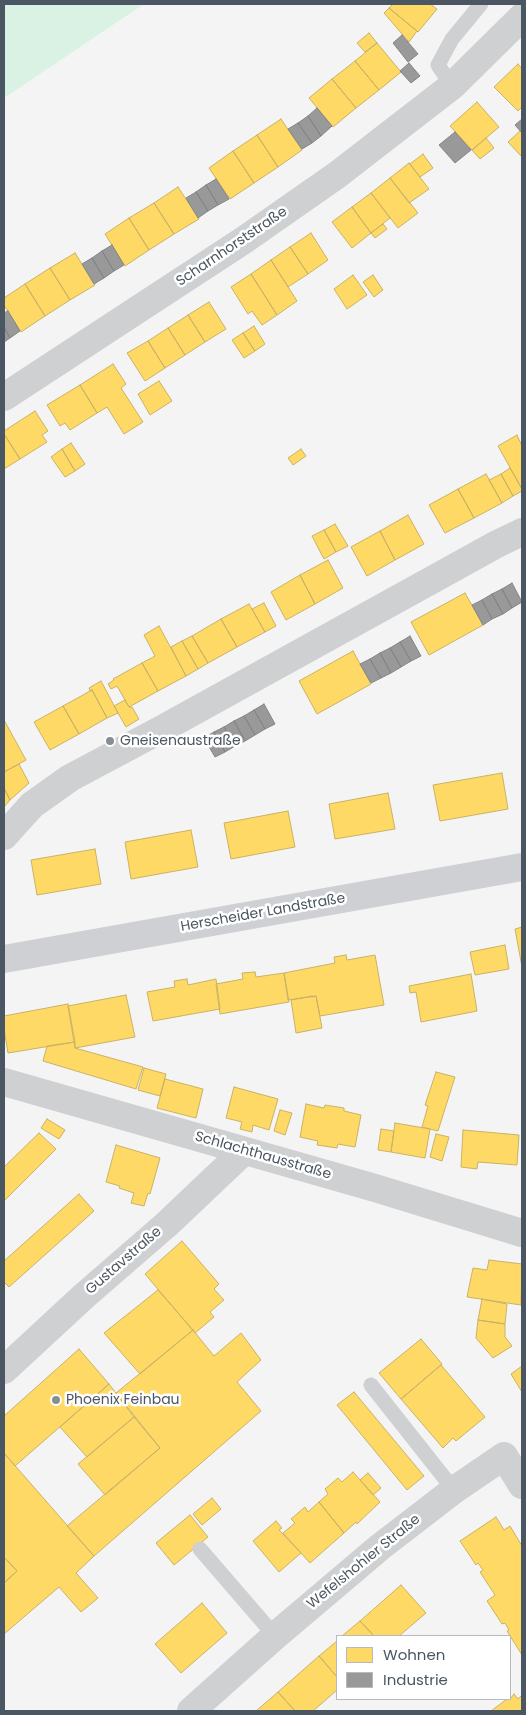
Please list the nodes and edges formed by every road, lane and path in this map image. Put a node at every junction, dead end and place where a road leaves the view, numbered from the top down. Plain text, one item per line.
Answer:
1 (481, 4) edge
2 (522, 17) edge
3 (452, 86) junction
4 (4, 397) edge
5 (522, 532) edge
6 (4, 836) edge
7 (522, 867) edge
8 (4, 959) edge
9 (4, 1082) edge
10 (244, 1151) junction
11 (522, 1233) edge
12 (4, 1370) edge
13 (371, 1385) dead end
14 (513, 1450) edge
15 (522, 1485) edge
16 (454, 1490) junction
17 (200, 1549) dead end
18 (275, 1636) junction
19 (191, 1711) edge

1 - 3 lane
2 - 3 street, Scharnhorststraße
3 - 4 street, Scharnhorststraße
5 - 6 street
7 - 8 main road, Herscheider Landstraße
9 - 10 street, Schlachthausstraße
10 - 11 street, Schlachthausstraße
10 - 12 street, Gustavstraße
13 - 16 lane
14 - 15 street, Wefelshohler Straße
14 - 16 street, Wefelshohler Straße
16 - 18 street, Wefelshohler Straße
17 - 18 lane
18 - 19 street, Wefelshohler Straße

